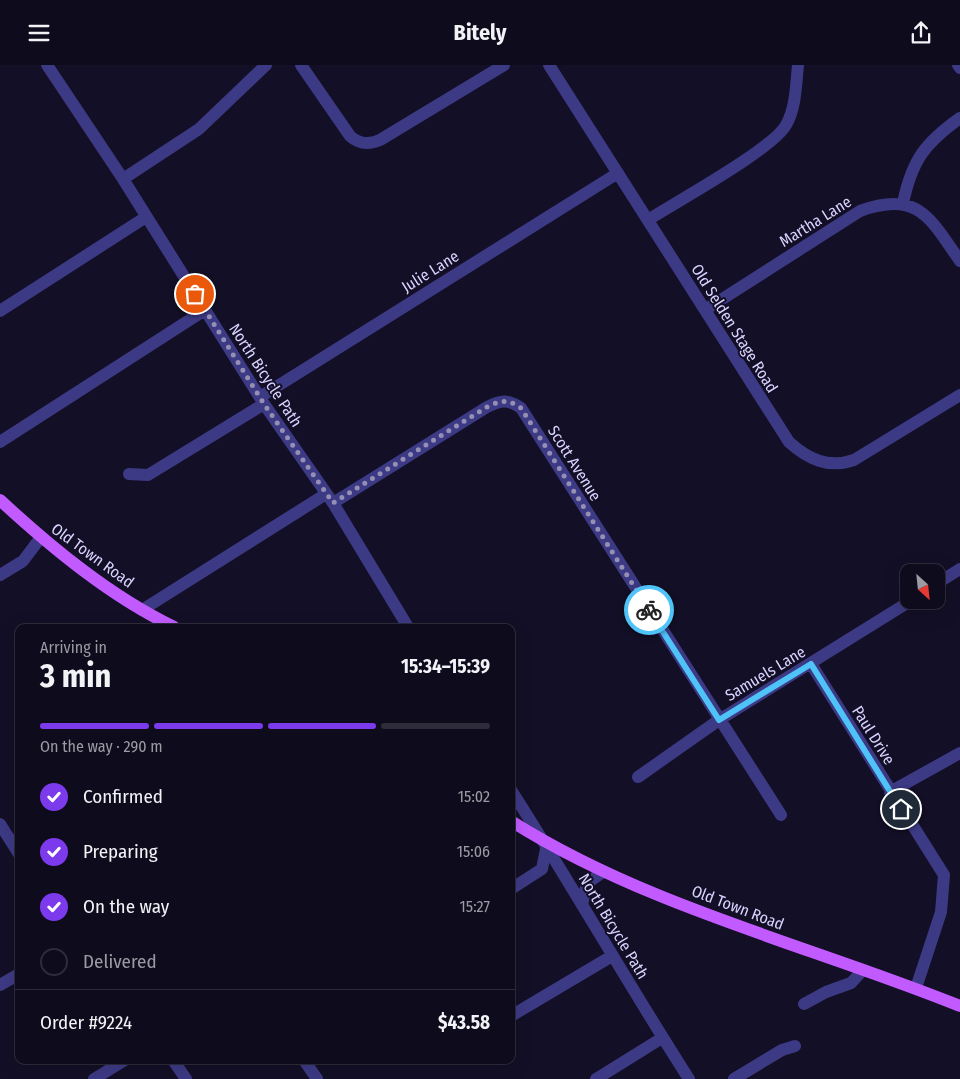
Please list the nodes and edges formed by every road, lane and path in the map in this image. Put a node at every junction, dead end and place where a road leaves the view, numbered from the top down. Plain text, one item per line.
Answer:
1 (47, 65) edge
2 (266, 65) edge
3 (301, 65) edge
4 (504, 65) edge
5 (549, 65) edge
6 (798, 65) edge
7 (960, 118) edge
8 (618, 173) junction
9 (123, 179) junction
10 (903, 203) junction
11 (146, 217) junction
12 (648, 220) junction
13 (960, 261) edge
14 (205, 310) junction
15 (705, 310) junction
16 (0, 311) edge
17 (960, 395) edge
18 (262, 400) junction
19 (0, 442) edge
20 (129, 474) dead end
21 (330, 498) junction
22 (0, 500) edge
23 (41, 537) junction
24 (960, 569) edge
25 (0, 575) edge
26 (945, 578) edge
27 (900, 608) edge
28 (142, 611) junction
29 (168, 624) edge
30 (406, 624) edge
31 (811, 664) junction
32 (719, 720) junction
33 (960, 753) edge
34 (638, 777) dead end
35 (890, 792) junction
36 (515, 800) edge
37 (781, 815) dead end
38 (0, 824) edge
39 (515, 824) edge
40 (547, 844) junction
41 (15, 848) edge
42 (603, 871) junction
43 (515, 886) edge
44 (582, 905) junction
45 (612, 956) junction
46 (863, 970) junction
47 (15, 976) edge
48 (0, 985) edge
49 (916, 988) junction
50 (804, 1004) dead end
51 (960, 1006) edge
52 (515, 1014) edge
53 (662, 1037) junction
54 (796, 1046) dead end
55 (118, 1064) edge
56 (176, 1064) edge
57 (307, 1064) edge
58 (94, 1079) edge
59 (186, 1079) edge
60 (317, 1079) edge
61 (596, 1079) edge
62 (689, 1079) edge
63 (734, 1079) edge

1 - 9 street, North Bicycle Path
2 - 9 street
3 - 4 street
5 - 8 street, Old Selden Stage Road
6 - 12 street
7 - 10 street
8 - 12 street, Old Selden Stage Road
8 - 18 street, Julie Lane
9 - 11 street, North Bicycle Path
10 - 13 street
10 - 15 street, Martha Lane
11 - 14 street, North Bicycle Path
11 - 16 street
12 - 15 street, Old Selden Stage Road
14 - 18 street, North Bicycle Path
14 - 19 street
15 - 17 street, Old Selden Stage Road
18 - 20 street, Julie Lane
18 - 21 street, North Bicycle Path
21 - 28 street
21 - 30 street, North Bicycle Path
21 - 32 street, Scott Avenue
22 - 23 main road, Old Town Road
23 - 25 street
23 - 28 main road, Old Town Road
24 - 26 street
27 - 31 street, Samuels Lane
28 - 29 main road, Old Town Road
31 - 32 street, Samuels Lane
31 - 35 street, Paul Drive
32 - 34 street, Samuels Lane
32 - 37 street
33 - 35 street
35 - 49 street, Paul Drive
36 - 40 street, North Bicycle Path
38 - 41 street
39 - 40 main road, Old Town Road
40 - 42 main road, Old Town Road
40 - 43 street
40 - 44 street, North Bicycle Path
42 - 44 street
42 - 46 main road, Old Town Road
44 - 45 street, North Bicycle Path
45 - 52 street
45 - 53 street, North Bicycle Path
46 - 49 main road, Old Town Road
46 - 50 street
47 - 48 street
49 - 51 main road, Old Town Road
53 - 61 street
53 - 62 street, North Bicycle Path
54 - 63 street
55 - 58 street
56 - 59 street
57 - 60 street

